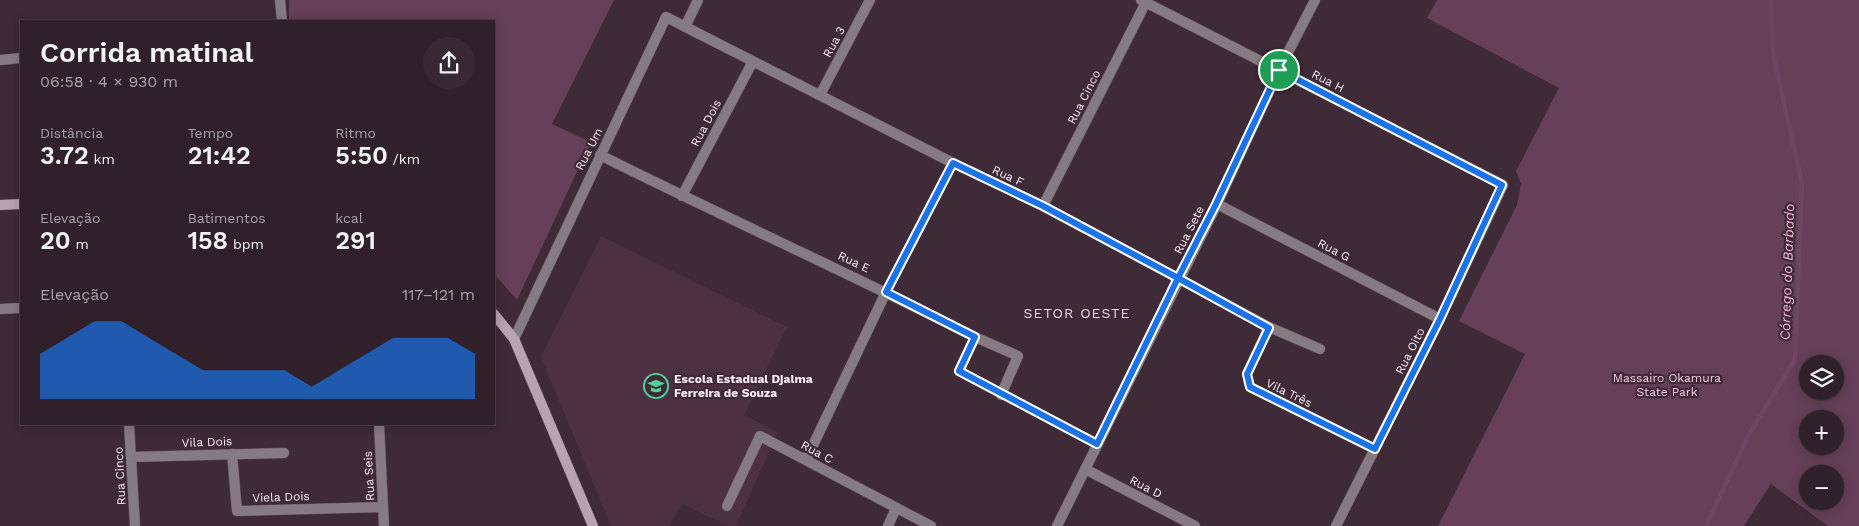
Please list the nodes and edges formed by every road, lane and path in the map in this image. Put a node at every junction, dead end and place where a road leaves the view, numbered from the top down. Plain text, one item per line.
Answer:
1 (280, 0) edge
2 (698, 0) edge
3 (870, 0) edge
4 (1315, 0) edge
5 (1144, 1) edge
6 (282, 20) edge
7 (685, 27) junction
8 (20, 58) edge
9 (0, 60) edge
10 (752, 63) junction
11 (1279, 70) junction
12 (820, 95) junction
13 (600, 154) junction
14 (953, 163) junction
15 (1502, 185) joint
16 (682, 196) junction
17 (20, 204) edge
18 (1216, 204) junction
19 (0, 206) edge
20 (1043, 206) junction
21 (1178, 278) junction
22 (886, 292) junction
23 (0, 308) edge
24 (20, 308) edge
25 (495, 315) edge
26 (1440, 319) junction
27 (1269, 328) junction
28 (975, 337) junction
29 (514, 339) junction
30 (1320, 349) dead end
31 (1001, 395) junction
32 (129, 425) edge
33 (379, 425) edge
34 (1097, 444) junction
35 (1375, 449) junction
36 (284, 453) dead end
37 (232, 454) junction
38 (131, 457) junction
39 (806, 460) junction
40 (1085, 469) junction
41 (727, 506) dead end
42 (383, 507) junction
43 (896, 508) junction
44 (135, 526) edge
45 (384, 526) edge
46 (593, 526) edge
47 (888, 526) edge
48 (932, 526) edge
49 (1057, 526) edge
50 (1195, 526) edge
51 (1336, 526) edge

1 - 6 street
2 - 7 street
3 - 12 street, Rua 3
4 - 11 street, Rua Sete
5 - 11 street, Rua H
5 - 20 street, Rua Cinco
7 - 10 street, Rua F
7 - 13 street, Rua Um
8 - 9 street
10 - 12 street, Rua F
10 - 16 street, Rua Dois
11 - 15 street, Rua H
11 - 18 street, Rua Sete
12 - 14 street, Rua F
13 - 16 street, Rua E
13 - 29 street, Rua Um
14 - 20 street, Rua F
14 - 22 street
15 - 26 street, Rua Oito
16 - 22 street, Rua E
17 - 19 main road
18 - 21 street, Rua Sete
18 - 26 street, Rua G
20 - 21 street, Rua F
21 - 27 street, Rua F
21 - 34 street, Rua Sete
22 - 28 street, Rua E
22 - 39 street
23 - 24 street
25 - 29 main road
26 - 35 street, Rua Oito
27 - 30 street, Rua F
27 - 35 street, Vila Três
28 - 31 street
28 - 31 street
29 - 46 main road
31 - 34 street
32 - 38 street, Rua Cinco
33 - 42 street, Rua Seis
34 - 40 street, Rua Sete
35 - 51 street, Rua Oito
36 - 37 street, Vila Dois
37 - 38 street, Vila Dois
37 - 42 street, Viela Dois
38 - 44 street, Rua Cinco
39 - 41 street, Rua C
39 - 43 street, Rua C
40 - 49 street, Rua Sete
40 - 50 street, Rua D
42 - 45 street, Rua Seis
43 - 47 street
43 - 48 street, Rua C

